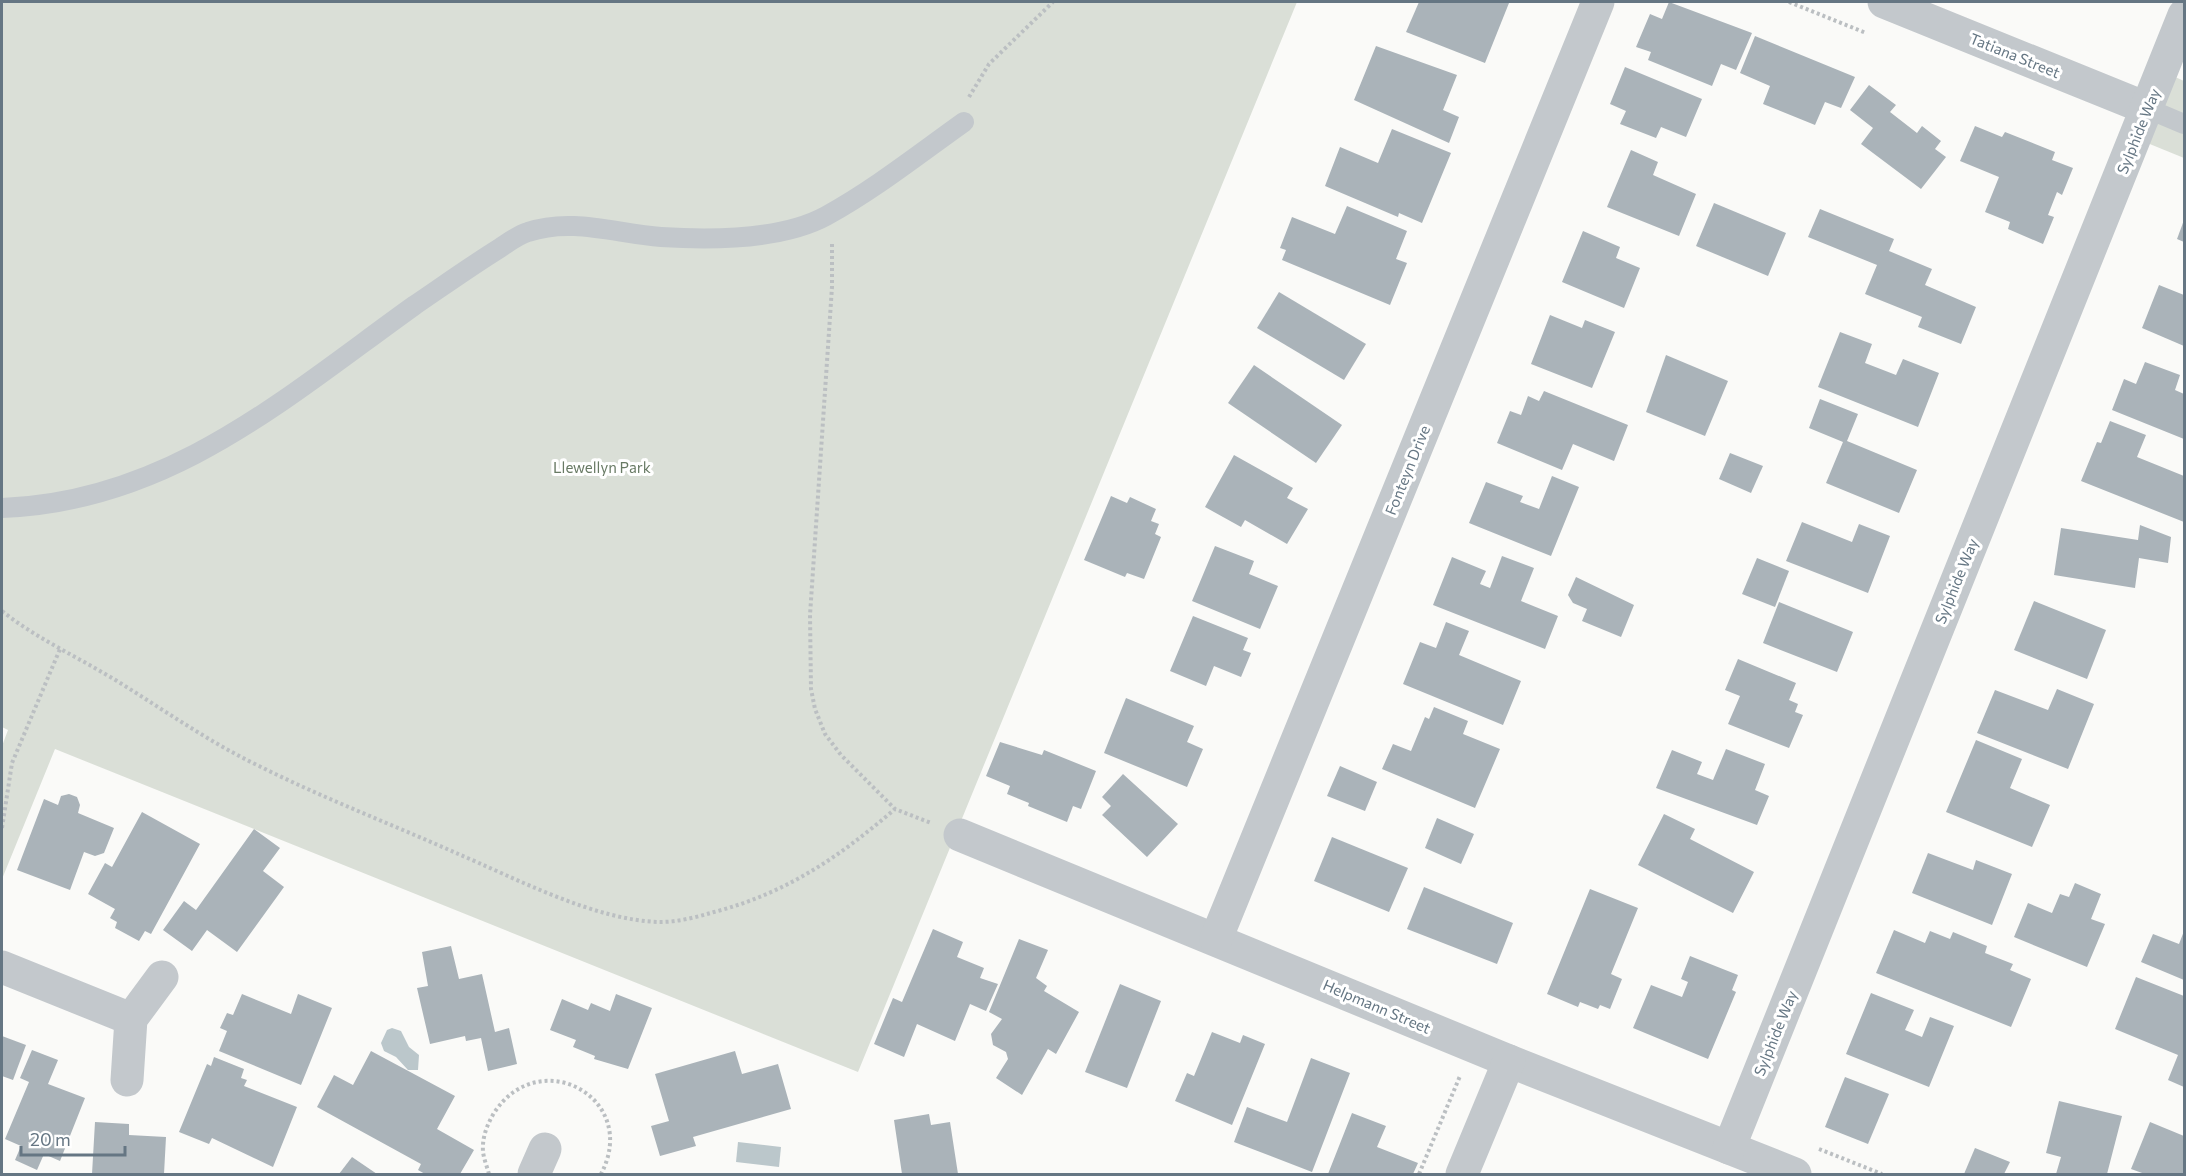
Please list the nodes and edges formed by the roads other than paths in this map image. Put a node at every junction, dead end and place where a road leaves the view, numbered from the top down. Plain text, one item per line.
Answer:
1 (1598, 2) edge
2 (1884, 2) edge
3 (2184, 15) edge
4 (2146, 108) junction
5 (964, 122) road end
6 (2184, 124) edge
7 (2, 508) edge
8 (948, 830) road end
9 (1216, 939) junction
10 (2, 967) edge
11 (162, 976) dead end
12 (131, 1019) junction
13 (1509, 1061) junction
14 (127, 1080) dead end
15 (1729, 1148) junction
16 (1462, 1174) edge
17 (1795, 1174) edge

1 - 9 street, Fonteyn Drive
2 - 4 street, Tatiana Street
3 - 4 street, Sylphide Way
4 - 6 lane
4 - 15 street, Sylphide Way
5 - 7 lane
8 - 9 street, Helpmann Street
9 - 13 street, Helpmann Street
10 - 12 street
11 - 12 street
12 - 14 street
13 - 15 street, Helpmann Street
13 - 16 street
15 - 17 street, Helpmann Street

